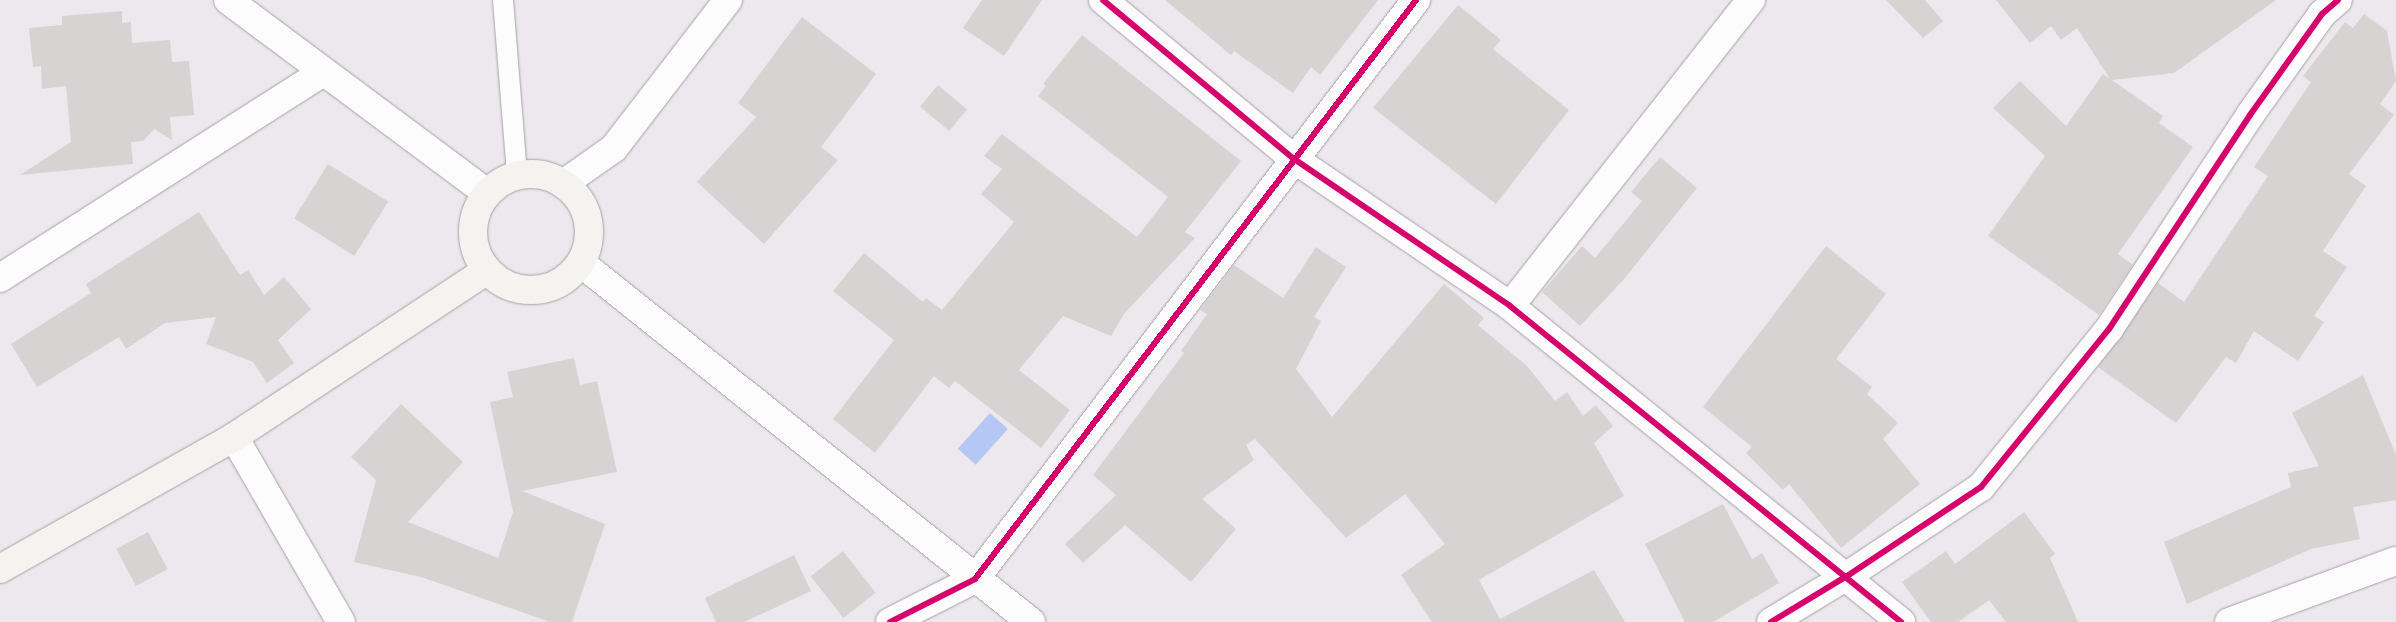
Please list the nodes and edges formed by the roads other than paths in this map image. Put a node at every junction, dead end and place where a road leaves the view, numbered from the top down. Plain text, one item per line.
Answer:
1 (228, 0) edge
2 (503, 0) edge
3 (728, 0) edge
4 (1103, 0) edge
5 (1416, 0) edge
6 (1751, 0) edge
7 (2338, 0) edge
8 (323, 72) junction
9 (1294, 158) junction
10 (517, 176) junction
11 (563, 184) junction
12 (487, 193) junction
13 (580, 263) junction
14 (487, 270) junction
15 (0, 278) edge
16 (1510, 306) junction
17 (234, 437) junction
18 (2396, 560) edge
19 (0, 569) edge
20 (1847, 576) junction
21 (975, 579) junction
22 (341, 622) edge
23 (890, 622) edge
24 (1032, 622) edge
25 (1771, 622) edge
26 (1901, 622) edge
27 (2229, 622) edge

1 - 8 street
2 - 10 lane
3 - 11 street
4 - 9 street
5 - 9 street
6 - 16 street
7 - 20 street
8 - 12 street
8 - 15 street
9 - 16 street
9 - 21 street
10 - 11 main road
10 - 12 main road
11 - 13 main road
12 - 14 main road
13 - 14 main road
13 - 21 street
14 - 17 main road
16 - 20 street
17 - 19 main road
17 - 22 street
18 - 27 street
20 - 25 street
20 - 26 street
21 - 23 street
21 - 24 street

